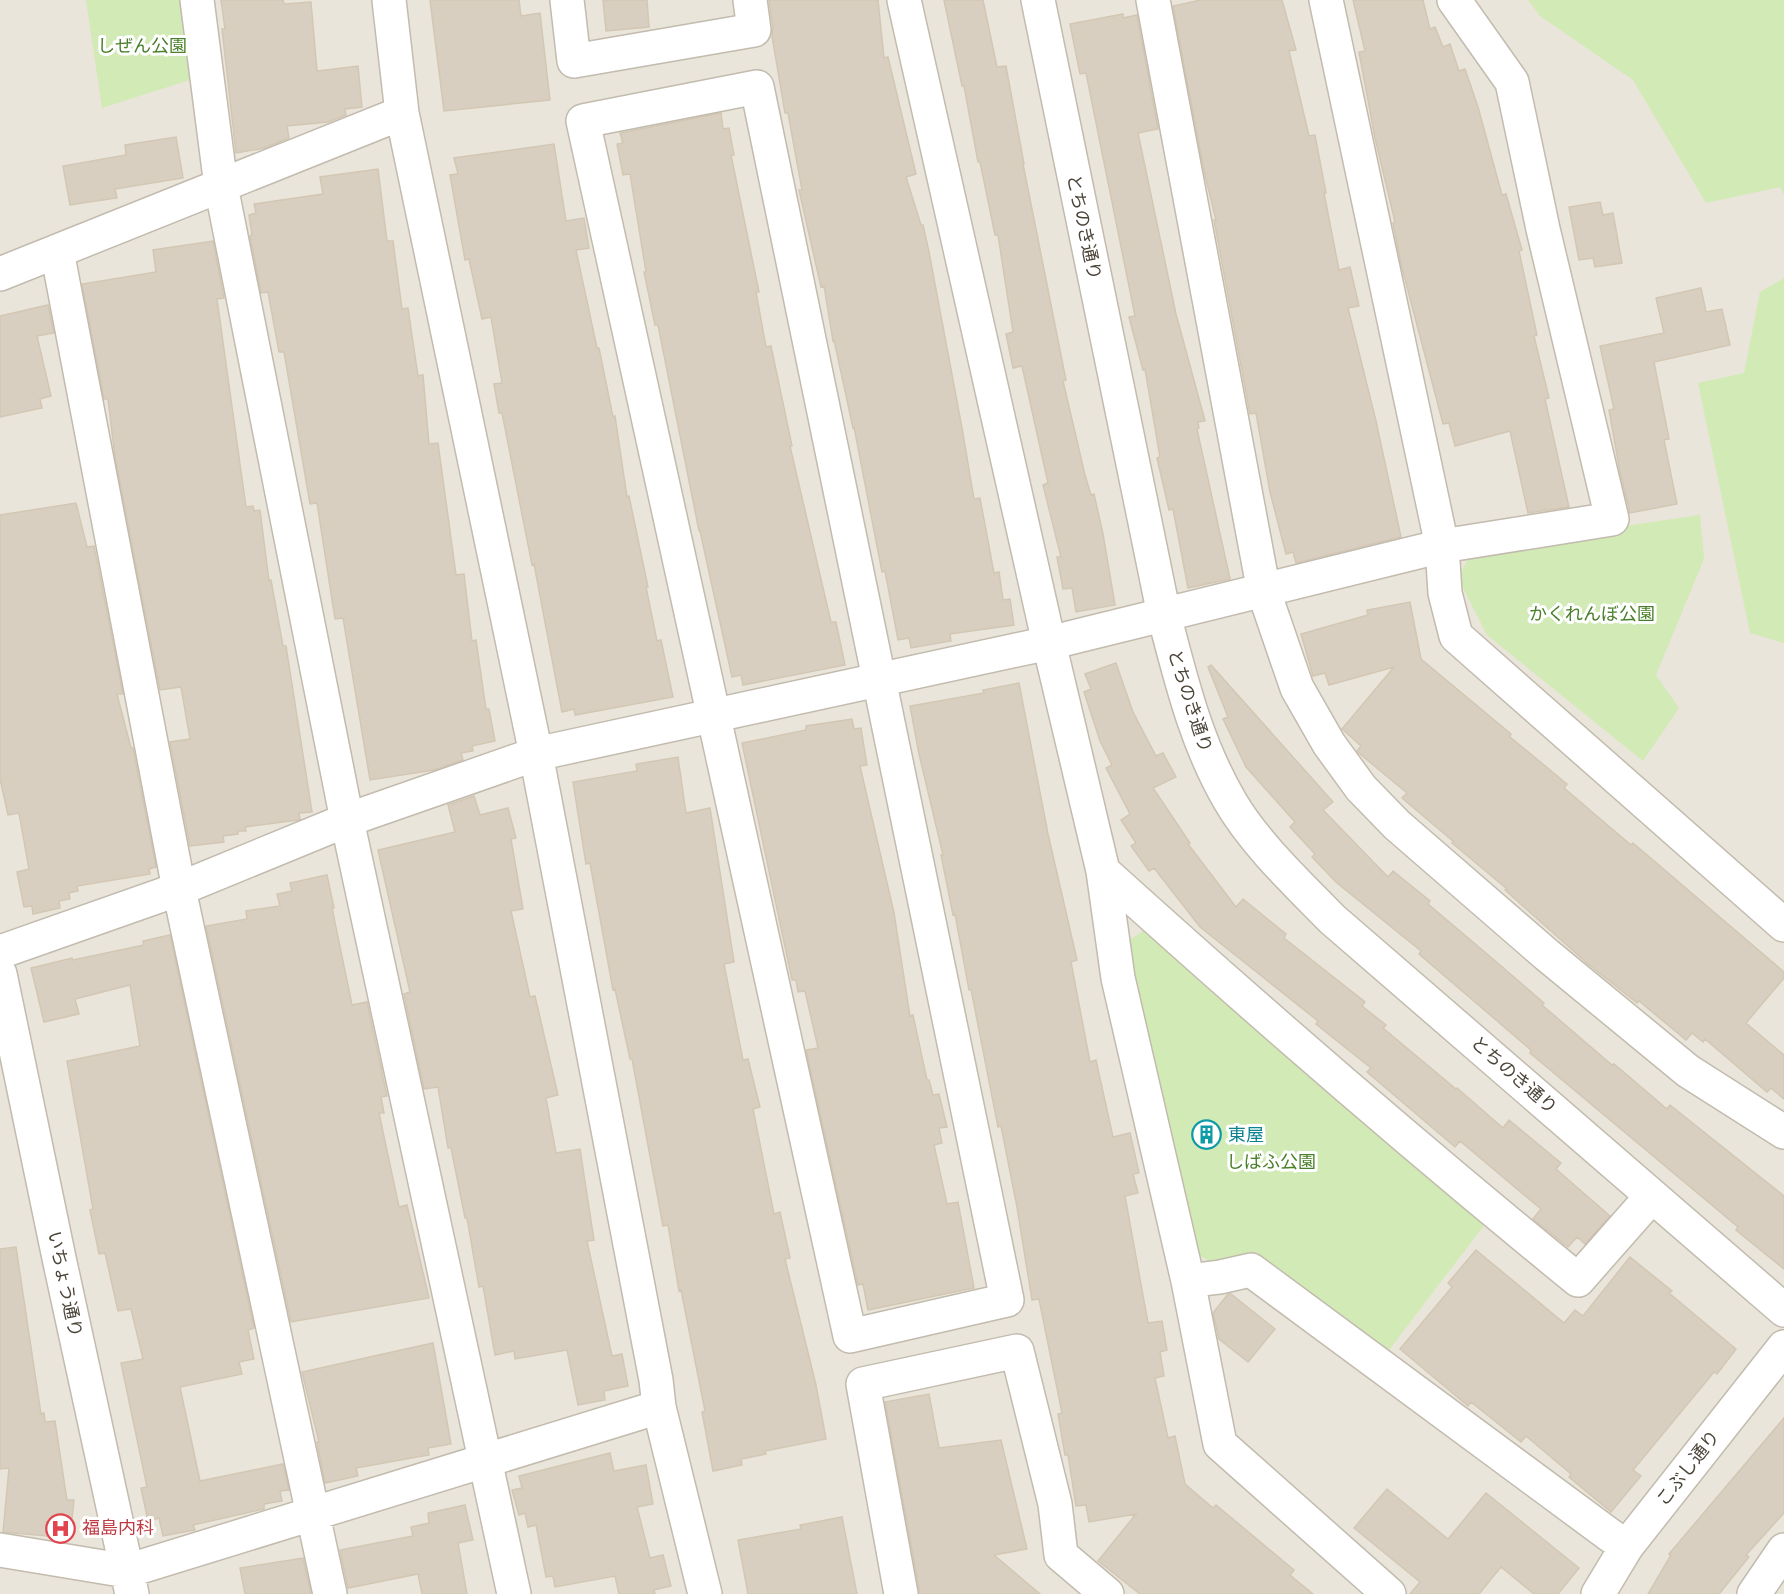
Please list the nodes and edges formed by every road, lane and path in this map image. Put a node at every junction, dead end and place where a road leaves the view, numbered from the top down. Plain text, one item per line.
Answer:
1 (197, 0) edge
2 (389, 0) edge
3 (567, 0) edge
4 (750, 0) edge
5 (904, 0) edge
6 (1038, 0) edge
7 (1153, 0) edge
8 (1326, 0) edge
9 (1454, 0) edge
10 (402, 113) junction
11 (221, 186) junction
12 (57, 251) junction
13 (0, 274) edge
14 (1443, 546) junction
15 (1264, 592) junction
16 (1164, 615) junction
17 (1049, 643) junction
18 (879, 680) junction
19 (713, 715) junction
20 (536, 754) junction
21 (347, 820) junction
22 (1103, 871) junction
23 (178, 889) junction
24 (1784, 925) edge
25 (0, 952) edge
26 (0, 974) edge
27 (1784, 1132) edge
28 (1652, 1196) junction
29 (1188, 1281) junction
30 (1784, 1310) edge
31 (1784, 1347) edge
32 (660, 1407) junction
33 (484, 1461) junction
34 (314, 1513) junction
35 (1627, 1546) junction
36 (0, 1550) edge
37 (1784, 1550) edge
38 (125, 1586) edge
39 (330, 1594) edge
40 (514, 1594) edge
41 (705, 1594) edge
42 (901, 1594) edge
43 (1107, 1594) edge
44 (1389, 1594) edge
45 (1598, 1594) edge
46 (1754, 1594) edge

1 - 11 street
2 - 10 street
3 - 4 street
5 - 17 street
6 - 16 street, とちのき通り
7 - 15 street
8 - 14 street
9 - 14 street
10 - 11 street
10 - 20 street
11 - 12 street
11 - 21 street
12 - 13 street
12 - 23 street
14 - 15 street
14 - 24 street
15 - 16 street
15 - 27 street
16 - 17 street
16 - 28 street, とちのき通り
17 - 18 street
17 - 22 street
18 - 19 street
18 - 19 street
18 - 19 street
19 - 20 street
20 - 21 street
20 - 32 street
21 - 23 street
21 - 33 street
22 - 28 street
22 - 29 street
23 - 25 street
23 - 34 street
26 - 38 street, いちょう通り
28 - 30 street, とちのき通り
29 - 35 street
29 - 44 street
31 - 35 street, こぶし通り
32 - 33 street
32 - 41 street
33 - 34 street
33 - 40 street
34 - 38 street
34 - 39 street
35 - 45 street, こぶし通り
36 - 38 street
37 - 46 street
42 - 43 street

